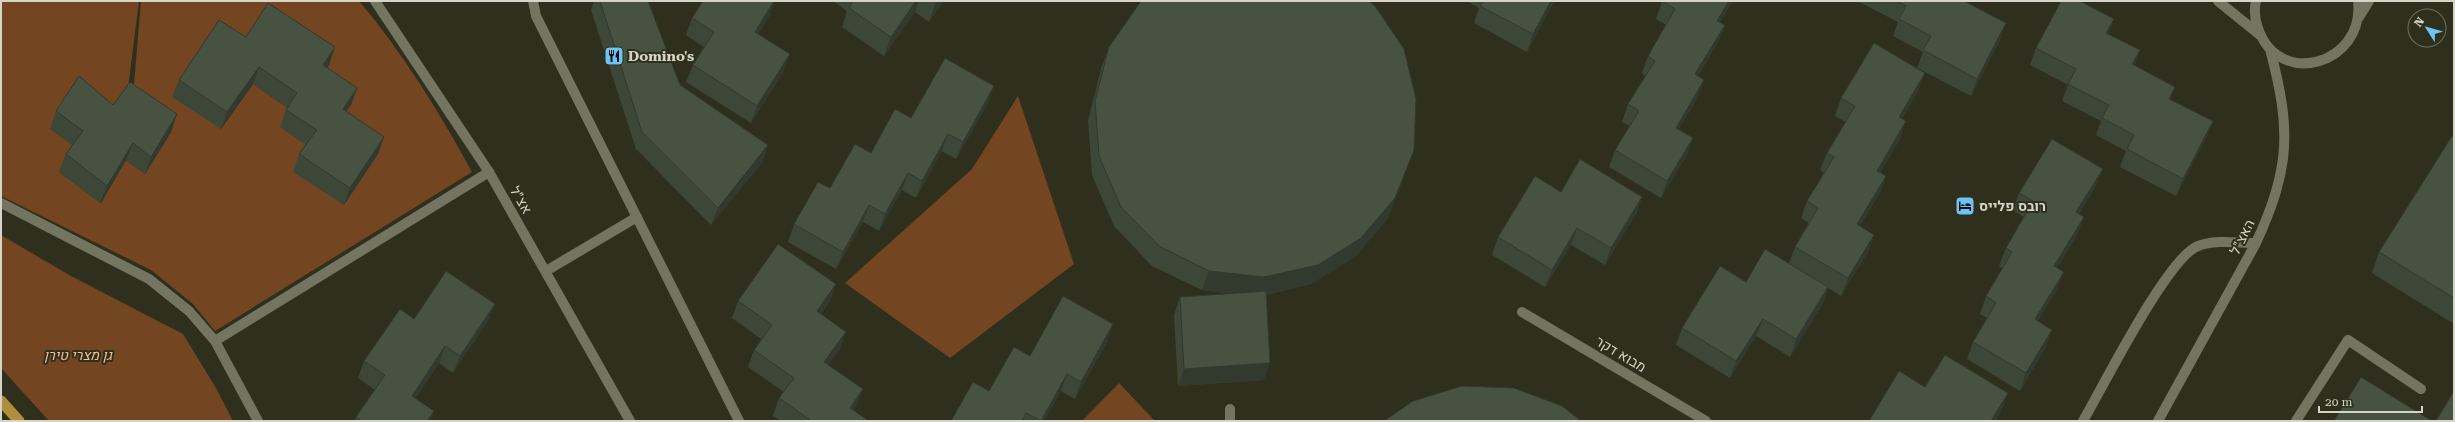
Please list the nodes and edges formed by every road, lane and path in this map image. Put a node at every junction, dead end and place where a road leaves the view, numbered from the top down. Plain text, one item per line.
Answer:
1 (375, 1) edge
2 (533, 1) edge
3 (2218, 1) edge
4 (2256, 1) edge
5 (2358, 1) edge
6 (2369, 1) edge
7 (2359, 17) junction
8 (2260, 36) junction
9 (2270, 49) junction
10 (489, 172) junction
11 (1, 203) edge
12 (637, 217) junction
13 (2256, 243) junction
14 (546, 271) junction
15 (1522, 312) dead end
16 (215, 341) junction
17 (2422, 389) dead end
18 (1, 401) edge
19 (1230, 408) dead end
20 (19, 421) edge
21 (258, 421) edge
22 (630, 421) edge
23 (740, 421) edge
24 (1230, 421) edge
25 (1706, 421) edge
26 (2083, 421) edge
27 (2158, 421) edge
28 (2296, 421) edge

1 - 10 street, אצ"ל
2 - 12 street
3 - 8 street
4 - 8 street
5 - 7 street
6 - 7 street
7 - 9 street
8 - 9 street
9 - 13 street, האצ"ל
10 - 14 street, אצ"ל
10 - 16 street
11 - 16 street
12 - 14 street
12 - 23 street
13 - 26 street
13 - 27 street, האצ"ל
14 - 22 street, אצ"ל
15 - 25 street, מבוא דקר
16 - 21 street
17 - 28 street
18 - 20 highway
19 - 24 street

